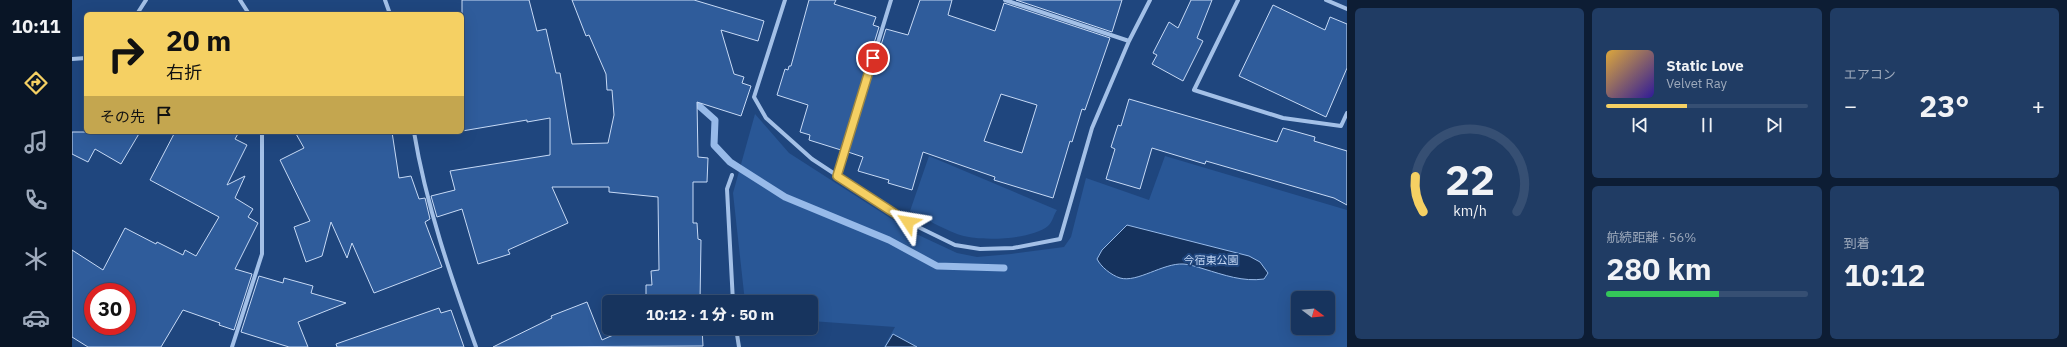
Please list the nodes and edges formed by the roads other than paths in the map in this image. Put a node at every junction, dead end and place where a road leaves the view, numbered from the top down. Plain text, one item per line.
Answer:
1 (146, 0) edge
2 (240, 0) edge
3 (385, 0) edge
4 (785, 0) edge
5 (891, 0) edge
6 (1005, 0) edge
7 (1150, 0) edge
8 (1238, 0) edge
9 (1326, 0) edge
10 (1347, 9) edge
11 (138, 12) edge
12 (249, 12) edge
13 (389, 12) edge
14 (1129, 41) junction
15 (84, 58) edge
16 (72, 59) edge
17 (1347, 113) edge
18 (262, 134) edge
19 (414, 134) edge
20 (732, 175) dead end
21 (837, 176) junction
22 (733, 295) edge
23 (737, 335) edge
24 (232, 347) edge
25 (476, 347) edge
26 (739, 347) edge

1 - 11 street
2 - 12 street
3 - 13 street
4 - 21 street
5 - 21 street
6 - 14 street
7 - 14 street
8 - 17 street
9 - 10 street
14 - 21 street
15 - 16 street
18 - 24 street
19 - 25 street
20 - 22 street
23 - 26 street

